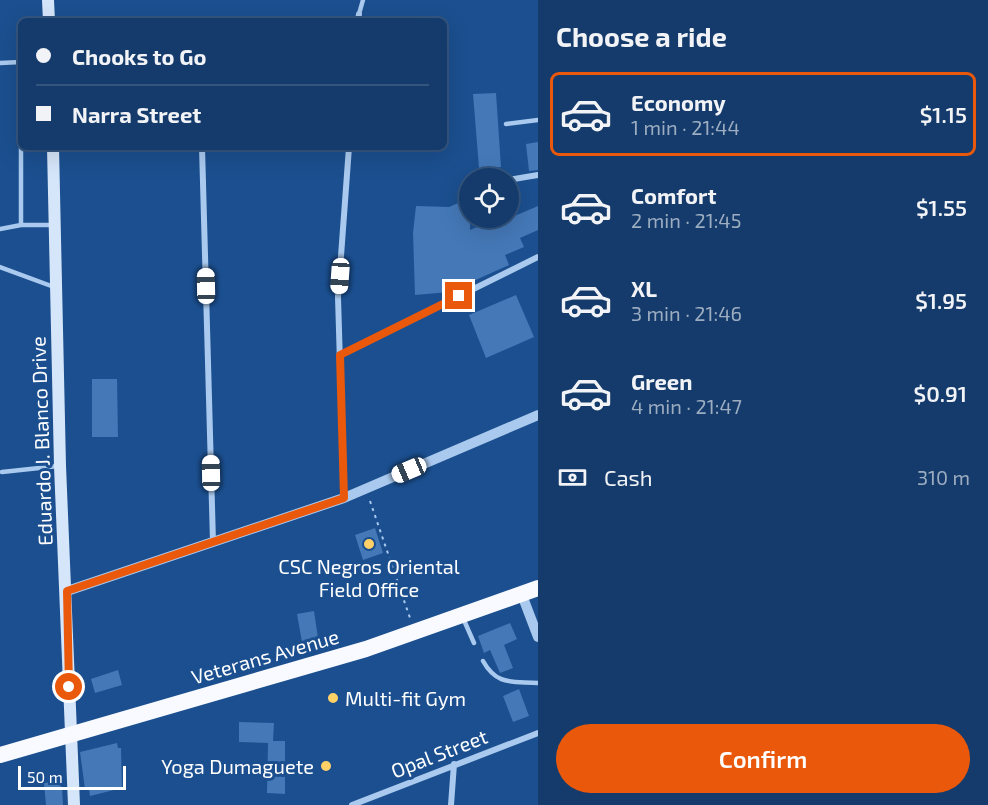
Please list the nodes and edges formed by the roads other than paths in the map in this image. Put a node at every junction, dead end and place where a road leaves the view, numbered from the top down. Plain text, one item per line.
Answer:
1 (48, 0) edge
2 (363, 0) edge
3 (358, 17) edge
4 (49, 18) edge
5 (18, 62) edge
6 (0, 63) edge
7 (538, 120) edge
8 (506, 124) dead end
9 (21, 150) edge
10 (53, 150) edge
11 (202, 150) edge
12 (349, 150) edge
13 (538, 175) edge
14 (519, 178) edge
15 (21, 225) junction
16 (55, 225) junction
17 (0, 229) edge
18 (538, 257) edge
19 (0, 267) edge
20 (56, 288) junction
21 (340, 355) junction
22 (538, 415) edge
23 (60, 466) junction
24 (2, 472) dead end
25 (344, 498) junction
26 (213, 542) junction
27 (538, 588) edge
28 (67, 591) junction
29 (522, 595) junction
30 (461, 616) junction
31 (538, 637) edge
32 (474, 643) dead end
33 (483, 661) dead end
34 (538, 683) edge
35 (538, 733) edge
36 (71, 734) junction
37 (0, 755) edge
38 (454, 764) junction
39 (74, 805) edge
40 (352, 805) edge
41 (451, 805) edge

1 - 4 main road
2 - 3 lane
5 - 6 lane
7 - 8 lane
9 - 15 lane
10 - 16 main road, Eduardo J. Blanco Drive
11 - 26 street
12 - 21 street
13 - 14 street
15 - 16 lane
15 - 17 lane
16 - 20 main road, Eduardo J. Blanco Drive
18 - 21 street
19 - 20 lane
20 - 23 main road, Eduardo J. Blanco Drive
21 - 25 street
22 - 25 street
23 - 24 lane
23 - 28 main road, Eduardo J. Blanco Drive
25 - 26 street
26 - 28 street
27 - 29 highway, Veterans Avenue
28 - 36 main road, Eduardo J. Blanco Drive
29 - 30 highway, Veterans Avenue
29 - 31 street
30 - 32 lane
30 - 36 highway, Veterans Avenue
33 - 34 lane
35 - 38 street, Opal Street
36 - 37 highway, Veterans Avenue
36 - 39 main road, Eduardo J. Blanco Drive
38 - 40 street, Opal Street
38 - 41 street

